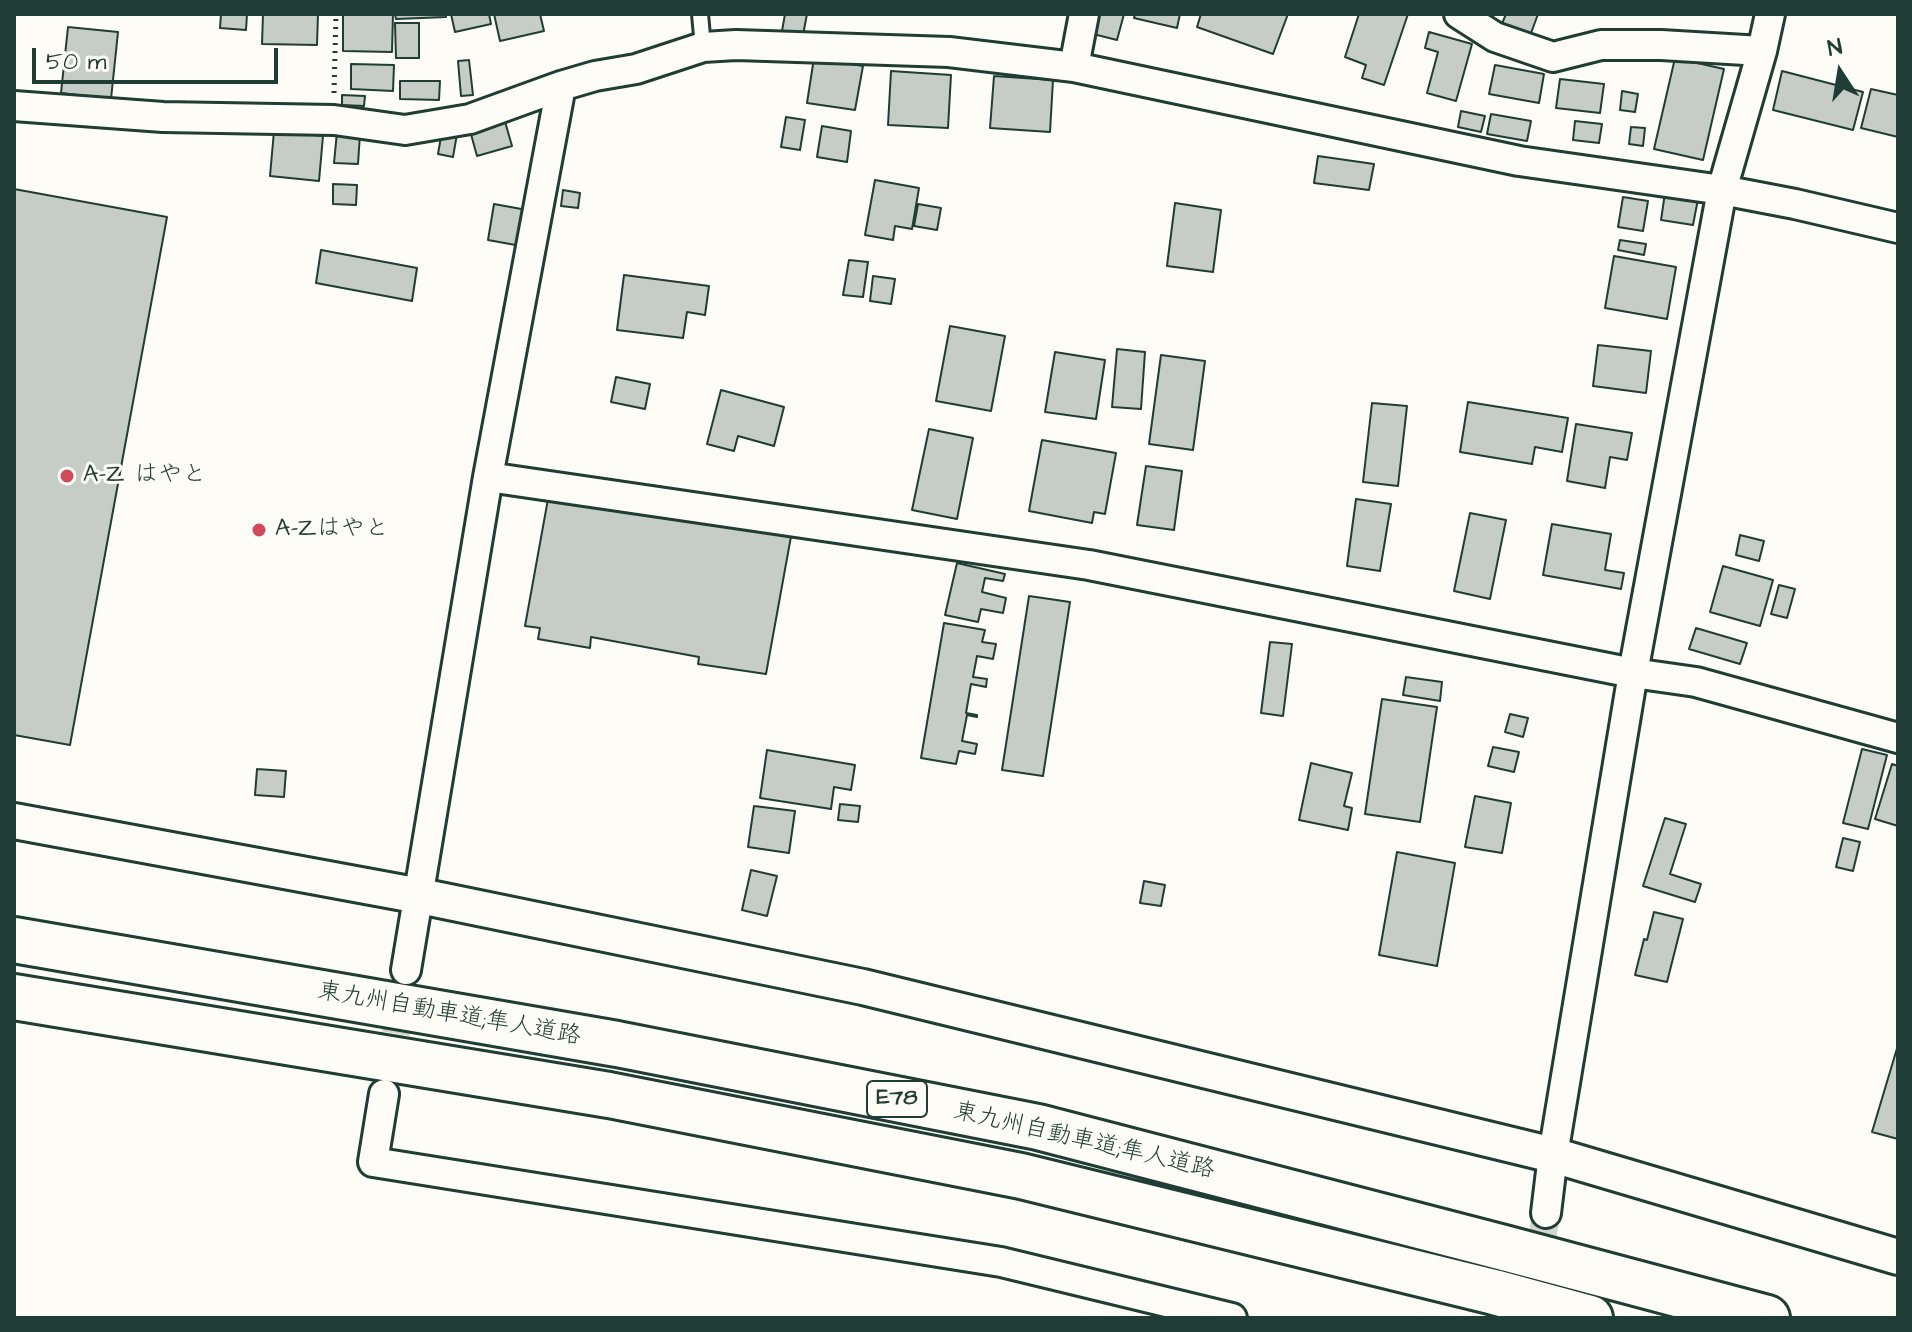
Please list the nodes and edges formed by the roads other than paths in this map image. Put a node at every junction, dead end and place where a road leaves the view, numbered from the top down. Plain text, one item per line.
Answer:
1 (700, 14) edge
2 (1084, 14) edge
3 (1459, 14) edge
4 (1770, 14) edge
5 (703, 47) junction
6 (1762, 51) junction
7 (1074, 67) junction
8 (561, 86) junction
9 (14, 106) edge
10 (1722, 190) junction
11 (1898, 228) edge
12 (488, 477) junction
13 (1633, 673) junction
14 (1898, 738) edge
15 (14, 821) edge
16 (420, 896) junction
17 (14, 940) edge
18 (406, 970) tunnel mouth
19 (14, 997) edge
20 (384, 1094) tunnel mouth
21 (1553, 1155) junction
22 (1546, 1213) tunnel mouth
23 (1898, 1257) edge
24 (1232, 1318) edge
25 (1590, 1318) edge
26 (1767, 1318) edge

1 - 5 lane
2 - 7 street
3 - 6 street
4 - 6 street
5 - 7 street
5 - 8 street
6 - 10 street
7 - 10 street
8 - 9 street
8 - 12 street
10 - 11 street
10 - 13 street
12 - 13 street
12 - 16 street
13 - 14 street
13 - 21 street
15 - 16 street
16 - 18 street
16 - 21 street
17 - 26 highway, 東九州自動車道;隼人道路 / E78
19 - 25 highway, 東九州自動車道;隼人道路 / E78
20 - 24 street
21 - 22 street
21 - 23 street

